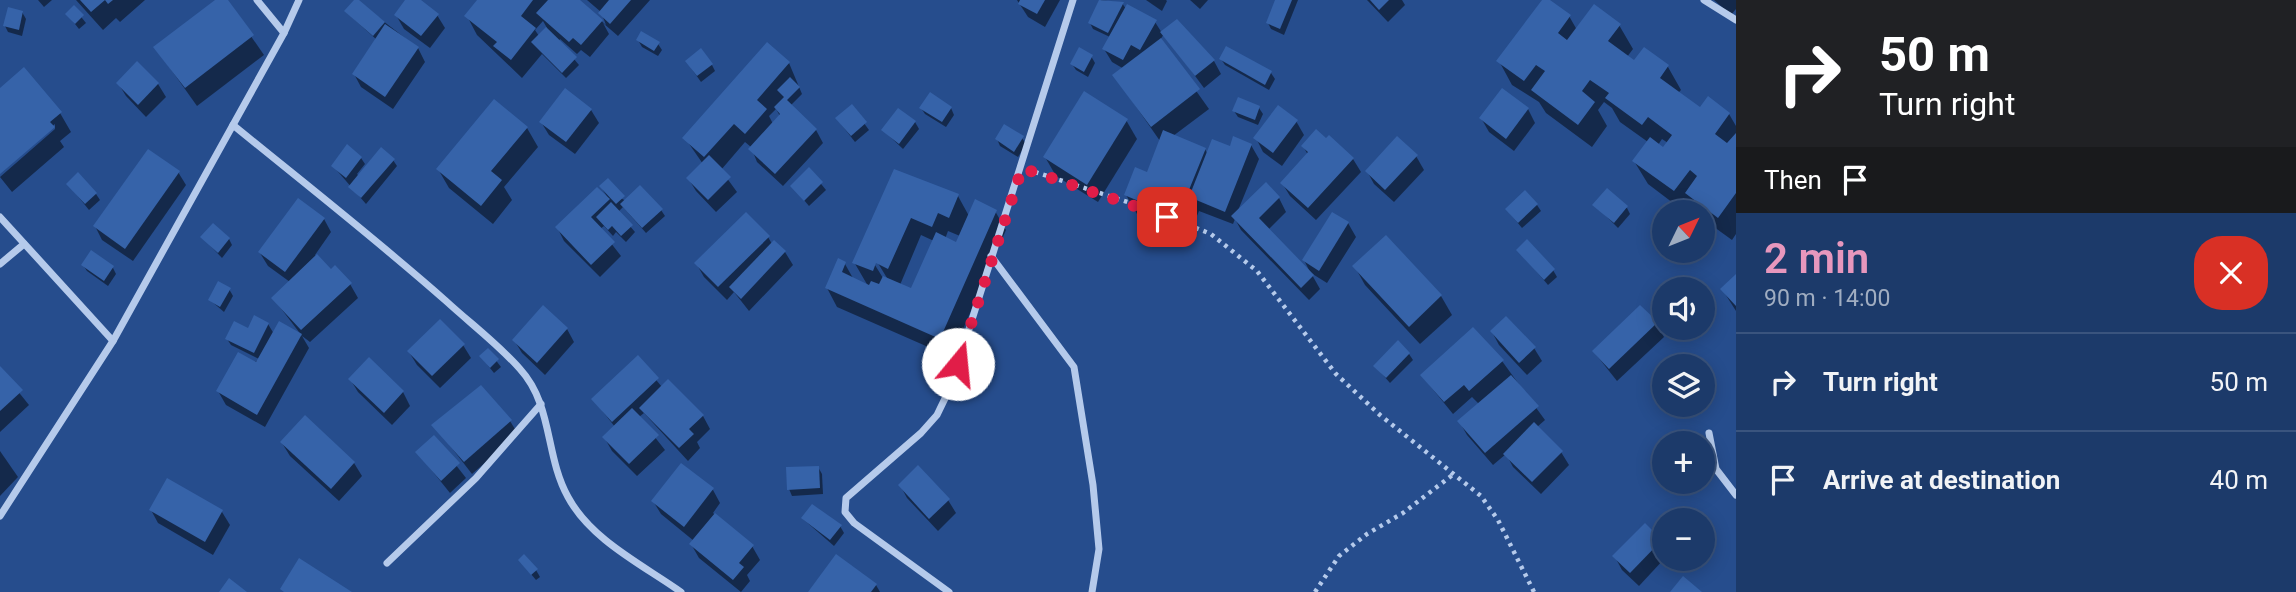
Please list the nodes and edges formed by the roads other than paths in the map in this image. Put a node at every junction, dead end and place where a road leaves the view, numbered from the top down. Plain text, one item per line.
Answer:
1 (257, 0) edge
2 (299, 0) edge
3 (1073, 0) edge
4 (1704, 0) edge
5 (1736, 20) edge
6 (284, 33) junction
7 (233, 125) junction
8 (0, 217) edge
9 (24, 244) junction
10 (991, 256) junction
11 (0, 264) edge
12 (113, 341) junction
13 (541, 404) junction
14 (1715, 464) edge
15 (1736, 495) edge
16 (0, 516) edge
17 (387, 563) dead end
18 (681, 592) edge
19 (950, 592) edge
20 (1093, 592) edge

1 - 6 street
2 - 6 street
3 - 10 street
4 - 5 street
6 - 7 street
7 - 12 street
7 - 13 street
8 - 9 street
9 - 11 street
9 - 12 street
10 - 19 street
10 - 20 street
12 - 16 street
13 - 17 street
13 - 18 street
14 - 15 street

